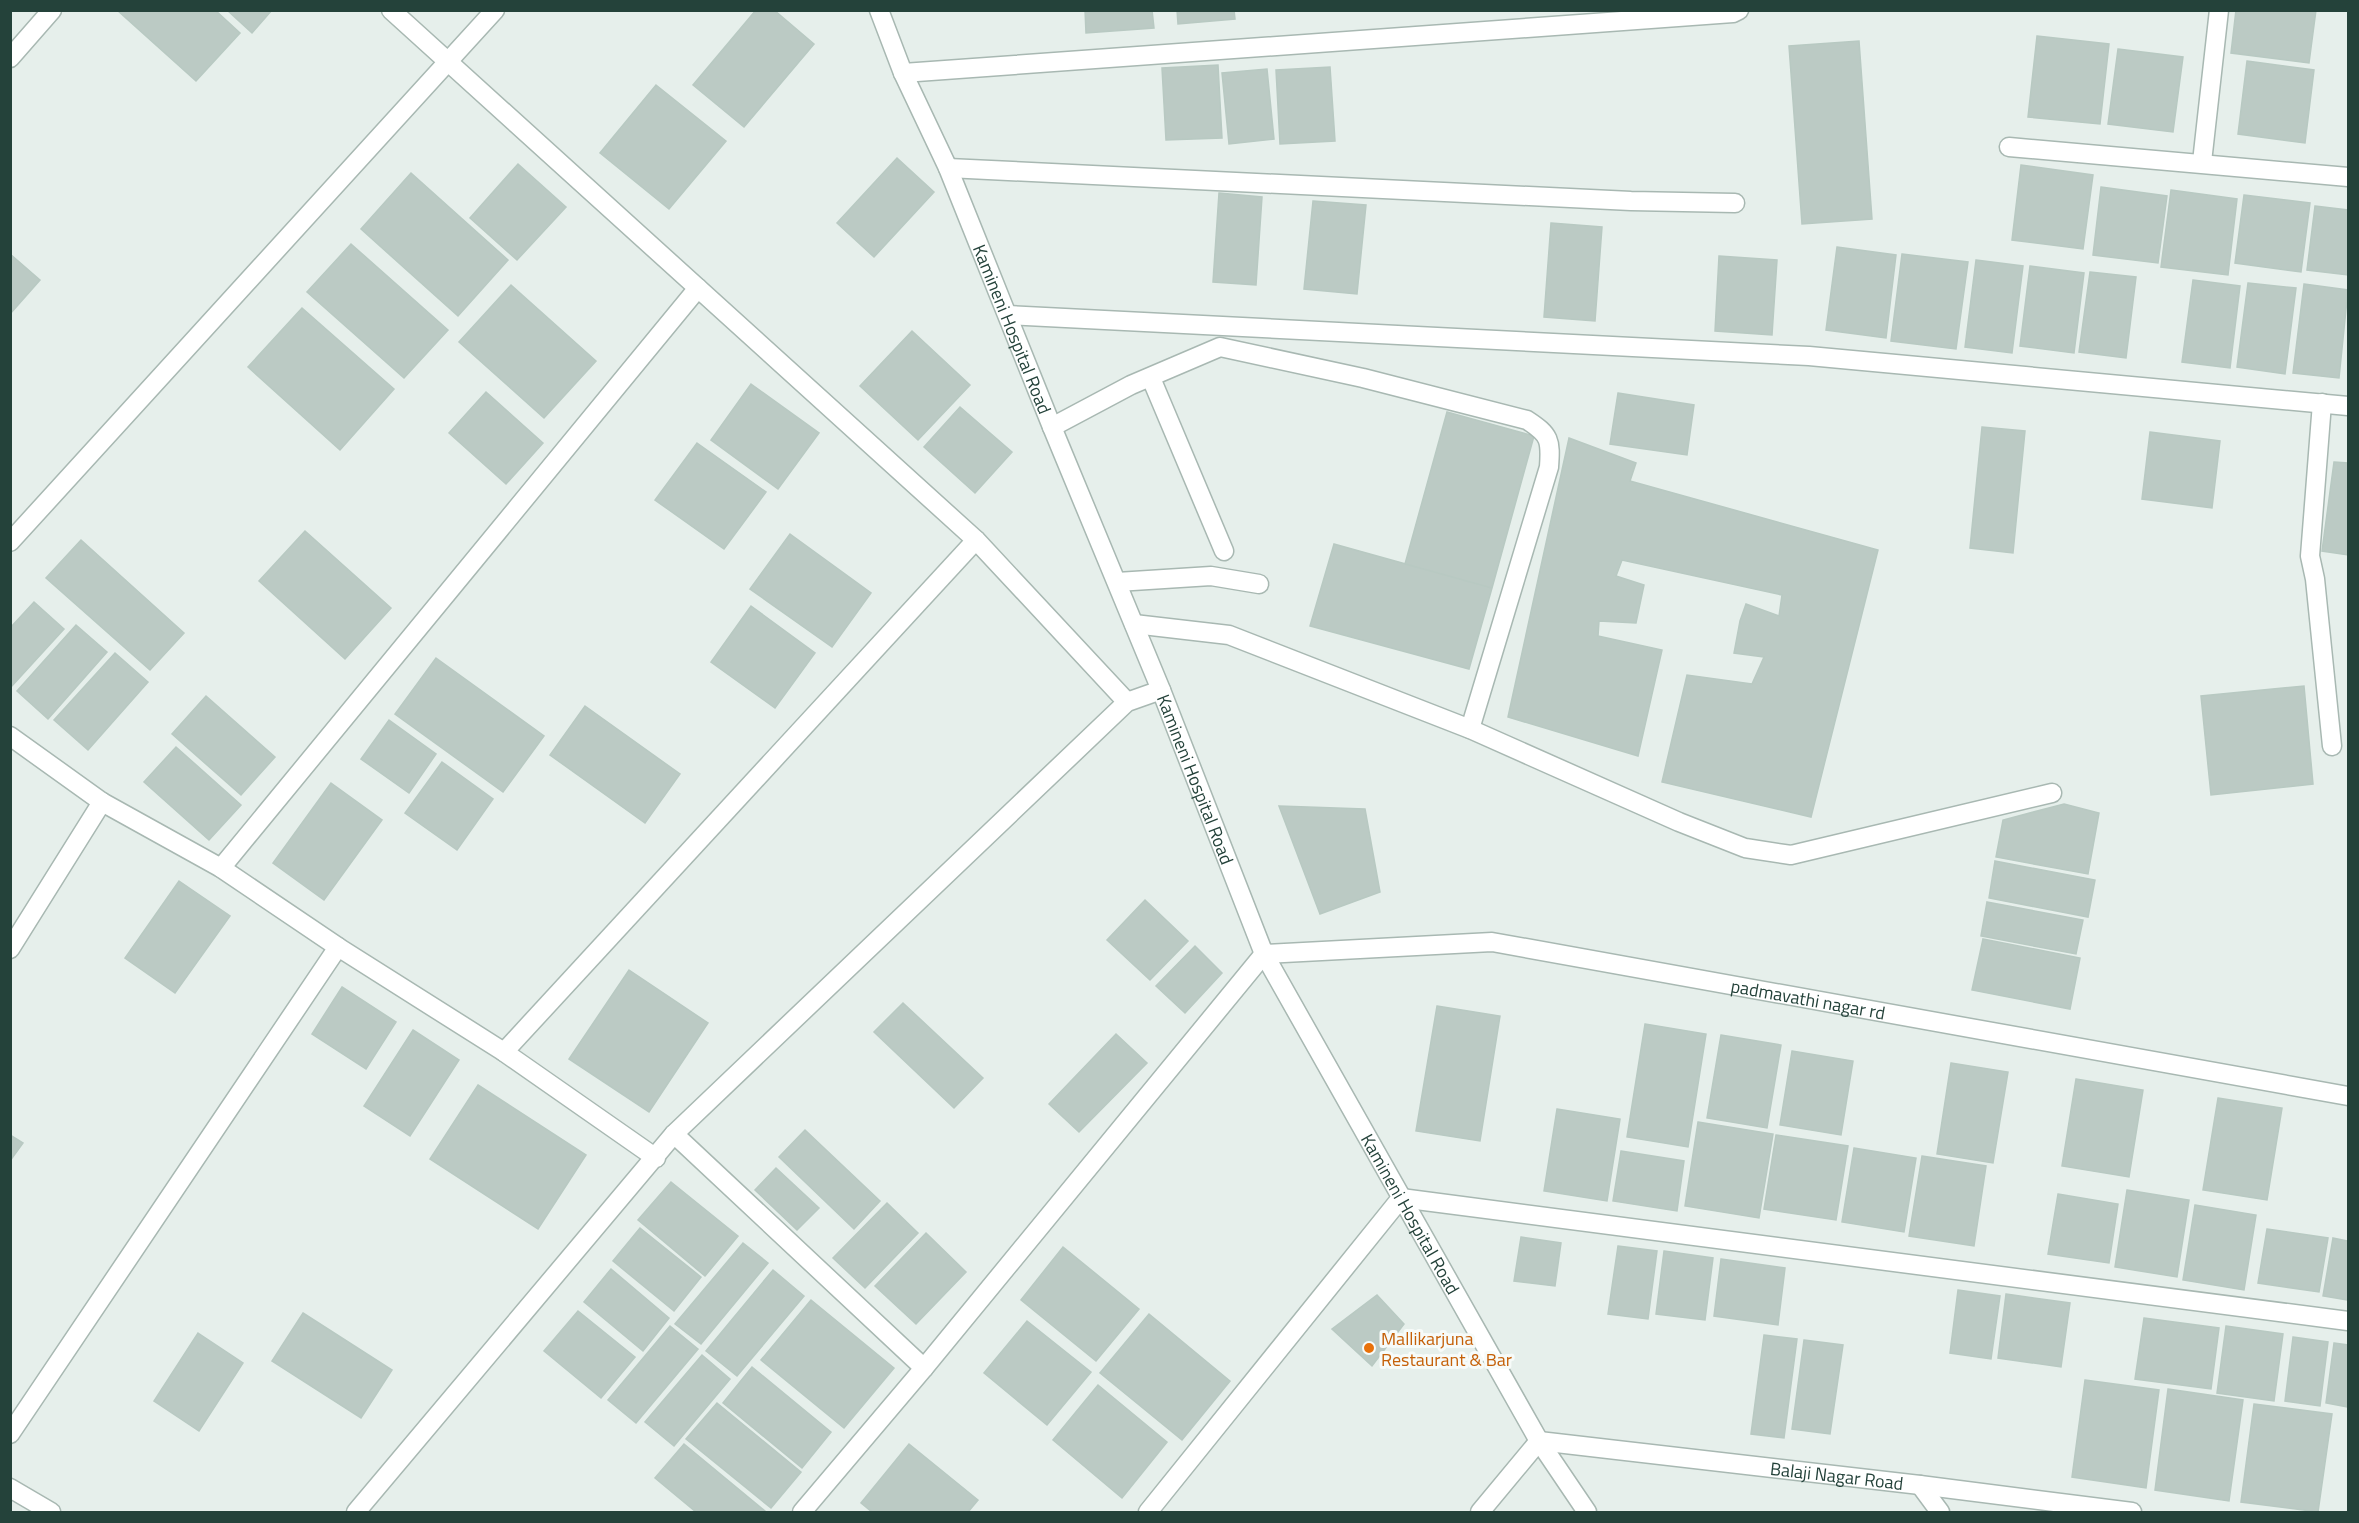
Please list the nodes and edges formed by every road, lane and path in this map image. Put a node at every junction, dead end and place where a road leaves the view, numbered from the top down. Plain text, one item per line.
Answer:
1 (52, 10) edge
2 (391, 10) edge
3 (495, 10) edge
4 (879, 10) edge
5 (1739, 10) edge
6 (2219, 10) edge
7 (10, 58) edge
8 (449, 63) junction
9 (903, 73) junction
10 (2009, 147) dead end
11 (2202, 162) junction
12 (948, 168) junction
13 (2349, 177) edge
14 (1735, 203) dead end
15 (698, 288) junction
16 (1008, 315) junction
17 (1151, 378) junction
18 (2322, 403) junction
19 (2349, 406) edge
20 (1052, 426) junction
21 (976, 540) junction
22 (10, 542) edge
23 (1224, 551) dead end
24 (1117, 582) junction
25 (1259, 584) dead end
26 (1134, 624) junction
27 (1161, 690) junction
28 (1127, 702) junction
29 (1470, 729) junction
30 (10, 736) edge
31 (2332, 746) dead end
32 (2052, 793) dead end
33 (102, 802) junction
34 (221, 868) junction
35 (338, 947) junction
36 (10, 949) edge
37 (1264, 954) junction
38 (504, 1052) junction
39 (2349, 1096) edge
40 (674, 1134) junction
41 (656, 1158) junction
42 (1401, 1198) junction
43 (2349, 1321) edge
44 (924, 1368) junction
45 (10, 1434) edge
46 (1539, 1442) junction
47 (1920, 1485) junction
48 (10, 1488) edge
49 (51, 1512) edge
50 (356, 1512) edge
51 (802, 1512) edge
52 (1148, 1512) edge
53 (1480, 1512) edge
54 (1587, 1512) edge
55 (1940, 1512) edge
56 (2132, 1512) edge

1 - 7 street
2 - 8 street
3 - 8 street
4 - 9 street, Kamineni Hospital Road
5 - 9 street
6 - 11 street
8 - 15 street
8 - 22 street
9 - 12 street, Kamineni Hospital Road
10 - 11 street
11 - 13 street
12 - 14 street
12 - 16 street, Kamineni Hospital Road
15 - 21 street
15 - 34 street
16 - 18 street
16 - 20 street, Kamineni Hospital Road
17 - 20 street
17 - 23 street
17 - 29 street
18 - 19 street
18 - 31 street
20 - 24 street, Kamineni Hospital Road
21 - 28 street
21 - 38 street
24 - 25 street
24 - 26 street, Kamineni Hospital Road
26 - 27 street, Kamineni Hospital Road
26 - 29 street
27 - 28 street
27 - 37 street, Kamineni Hospital Road
28 - 40 street
29 - 32 street
30 - 33 street
33 - 34 street
33 - 36 street
34 - 35 street
35 - 38 street
35 - 45 street
37 - 39 street, padmavathi nagar rd
37 - 42 street, Kamineni Hospital Road
37 - 44 street
38 - 41 street
40 - 41 street
40 - 44 street
41 - 50 street
42 - 43 street
42 - 46 street, Kamineni Hospital Road
42 - 52 street
44 - 51 street
46 - 47 street, Balaji Nagar Road
46 - 53 street
46 - 54 street, Kamineni Hospital Road
47 - 55 street
47 - 56 street, Balaji Nagar Road
48 - 49 street

